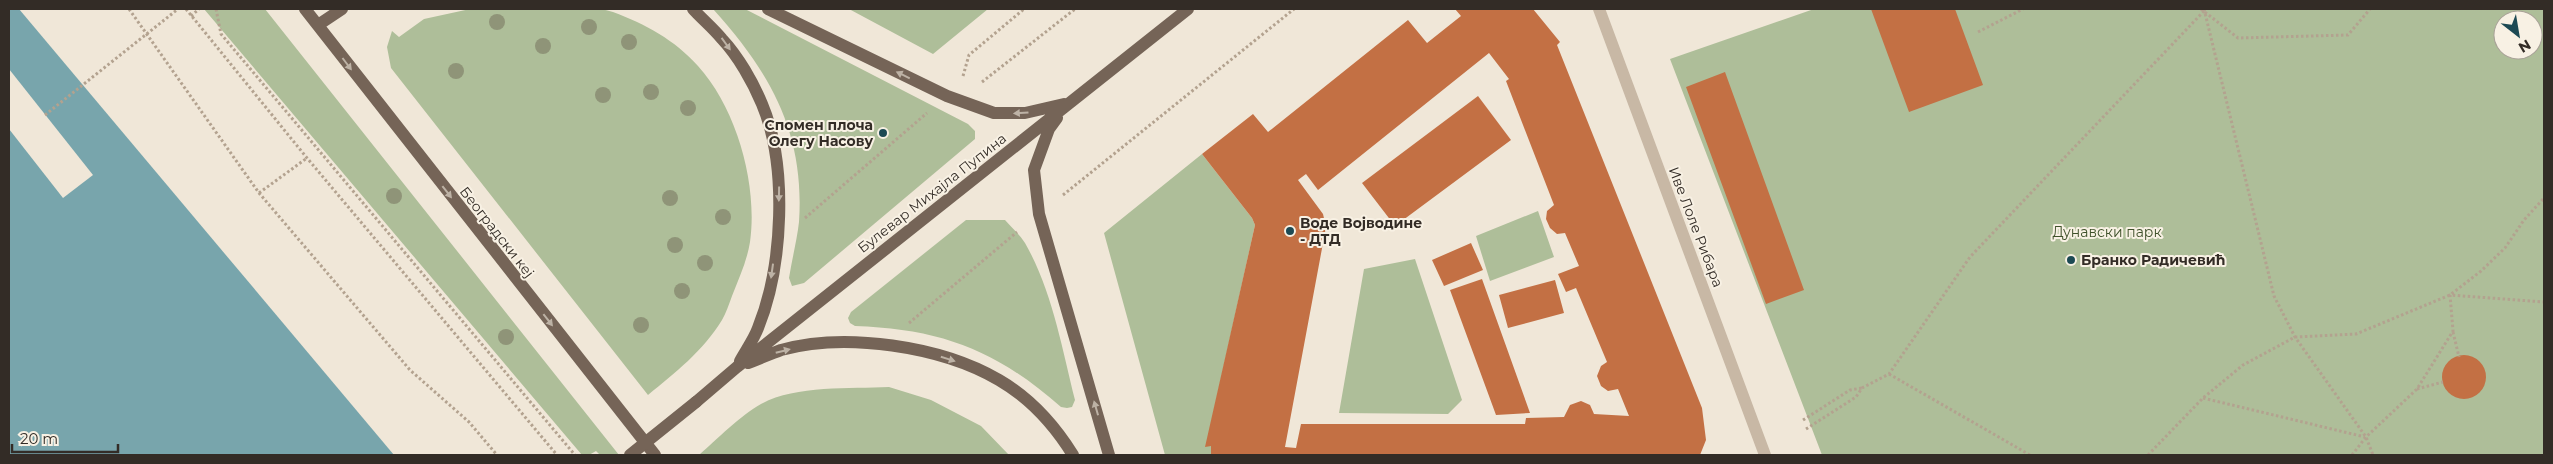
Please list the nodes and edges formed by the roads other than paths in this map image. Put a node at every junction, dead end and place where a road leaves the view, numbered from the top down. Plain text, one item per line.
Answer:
1 (305, 9) edge
2 (342, 9) edge
3 (693, 9) edge
4 (768, 9) edge
5 (1188, 9) edge
6 (1598, 9) edge
7 (318, 25) junction
8 (1069, 103) junction
9 (737, 367) junction
10 (630, 455) edge
11 (655, 455) edge
12 (1073, 455) edge
13 (1109, 455) edge
14 (1765, 455) edge

1 - 7 main road, Београдски кеј
2 - 7 main road
3 -> 9 main road
8 -> 4 main road
5 - 8 main road, Булевар Михајла Пупина
6 - 14 street, Иве Лоле Рибара
7 -> 11 main road, Београдски кеј
8 - 9 main road, Булевар Михајла Пупина
13 -> 8 main road
9 - 10 main road, Булевар Михајла Пупина, bridge
9 -> 12 main road

